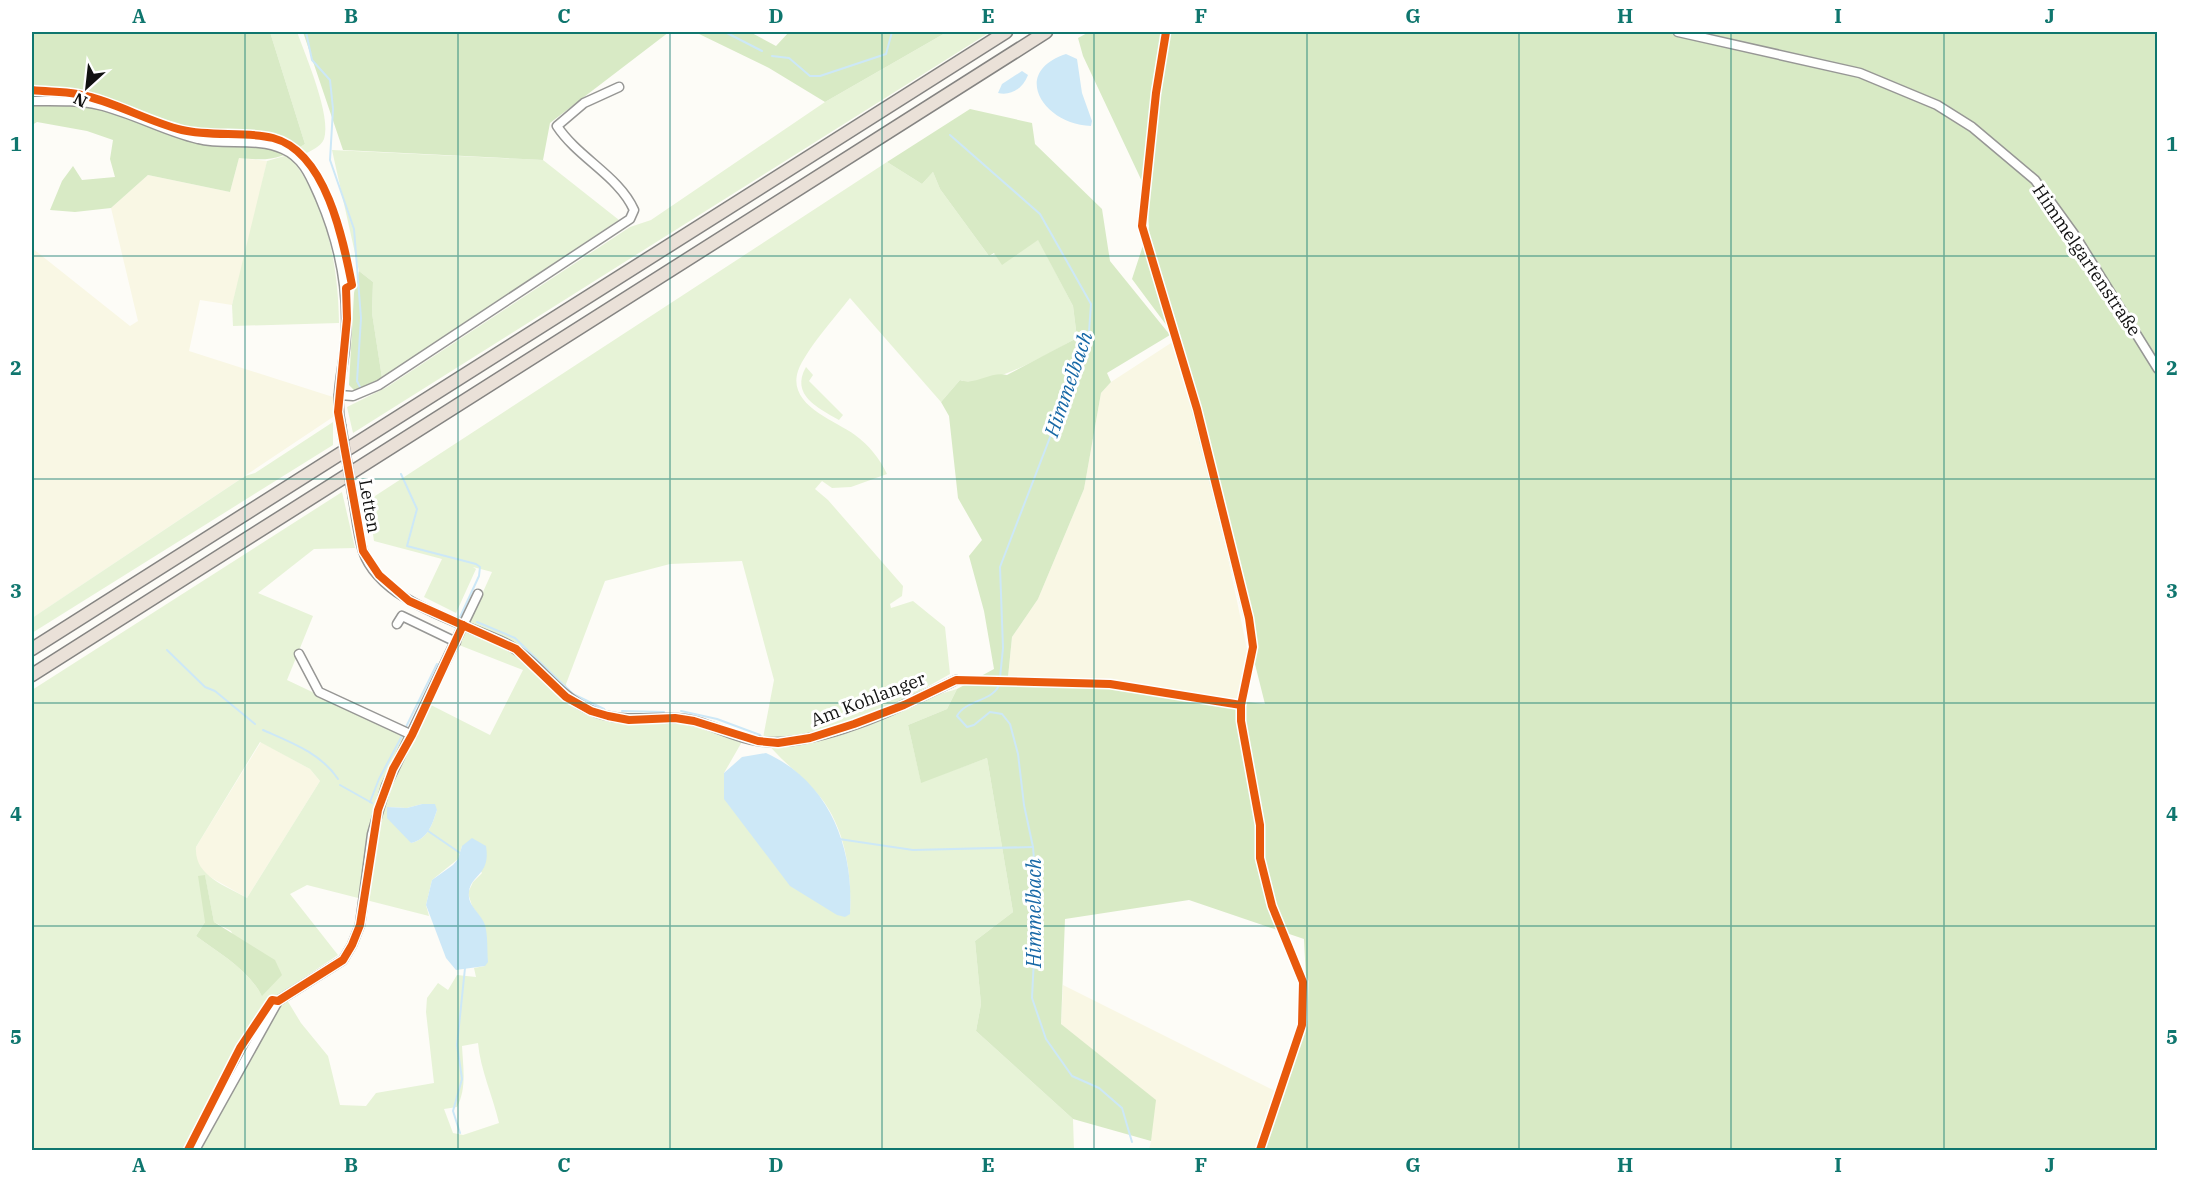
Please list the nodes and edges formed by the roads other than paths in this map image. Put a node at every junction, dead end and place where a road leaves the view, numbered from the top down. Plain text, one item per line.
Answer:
1 (1006, 32) edge
2 (1046, 32) edge
3 (1678, 32) edge
4 (619, 87) dead end
5 (32, 101) edge
6 (2157, 369) edge
7 (339, 394) junction
8 (478, 594) dead end
9 (396, 624) dead end
10 (463, 625) junction
11 (456, 642) junction
12 (32, 649) edge
13 (299, 654) dead end
14 (32, 675) edge
15 (956, 680) dead end
16 (412, 735) junction
17 (195, 1150) edge

1 - 12 highway
2 - 14 highway
3 - 6 street, Himmelgartenstraße
4 - 7 street
5 - 7 street, Letten
7 - 10 street, Letten, bridge
8 - 10 street
9 - 11 street
10 - 11 street
10 - 15 street, Am Kohlanger
11 - 16 street
13 - 16 street
16 - 17 street

